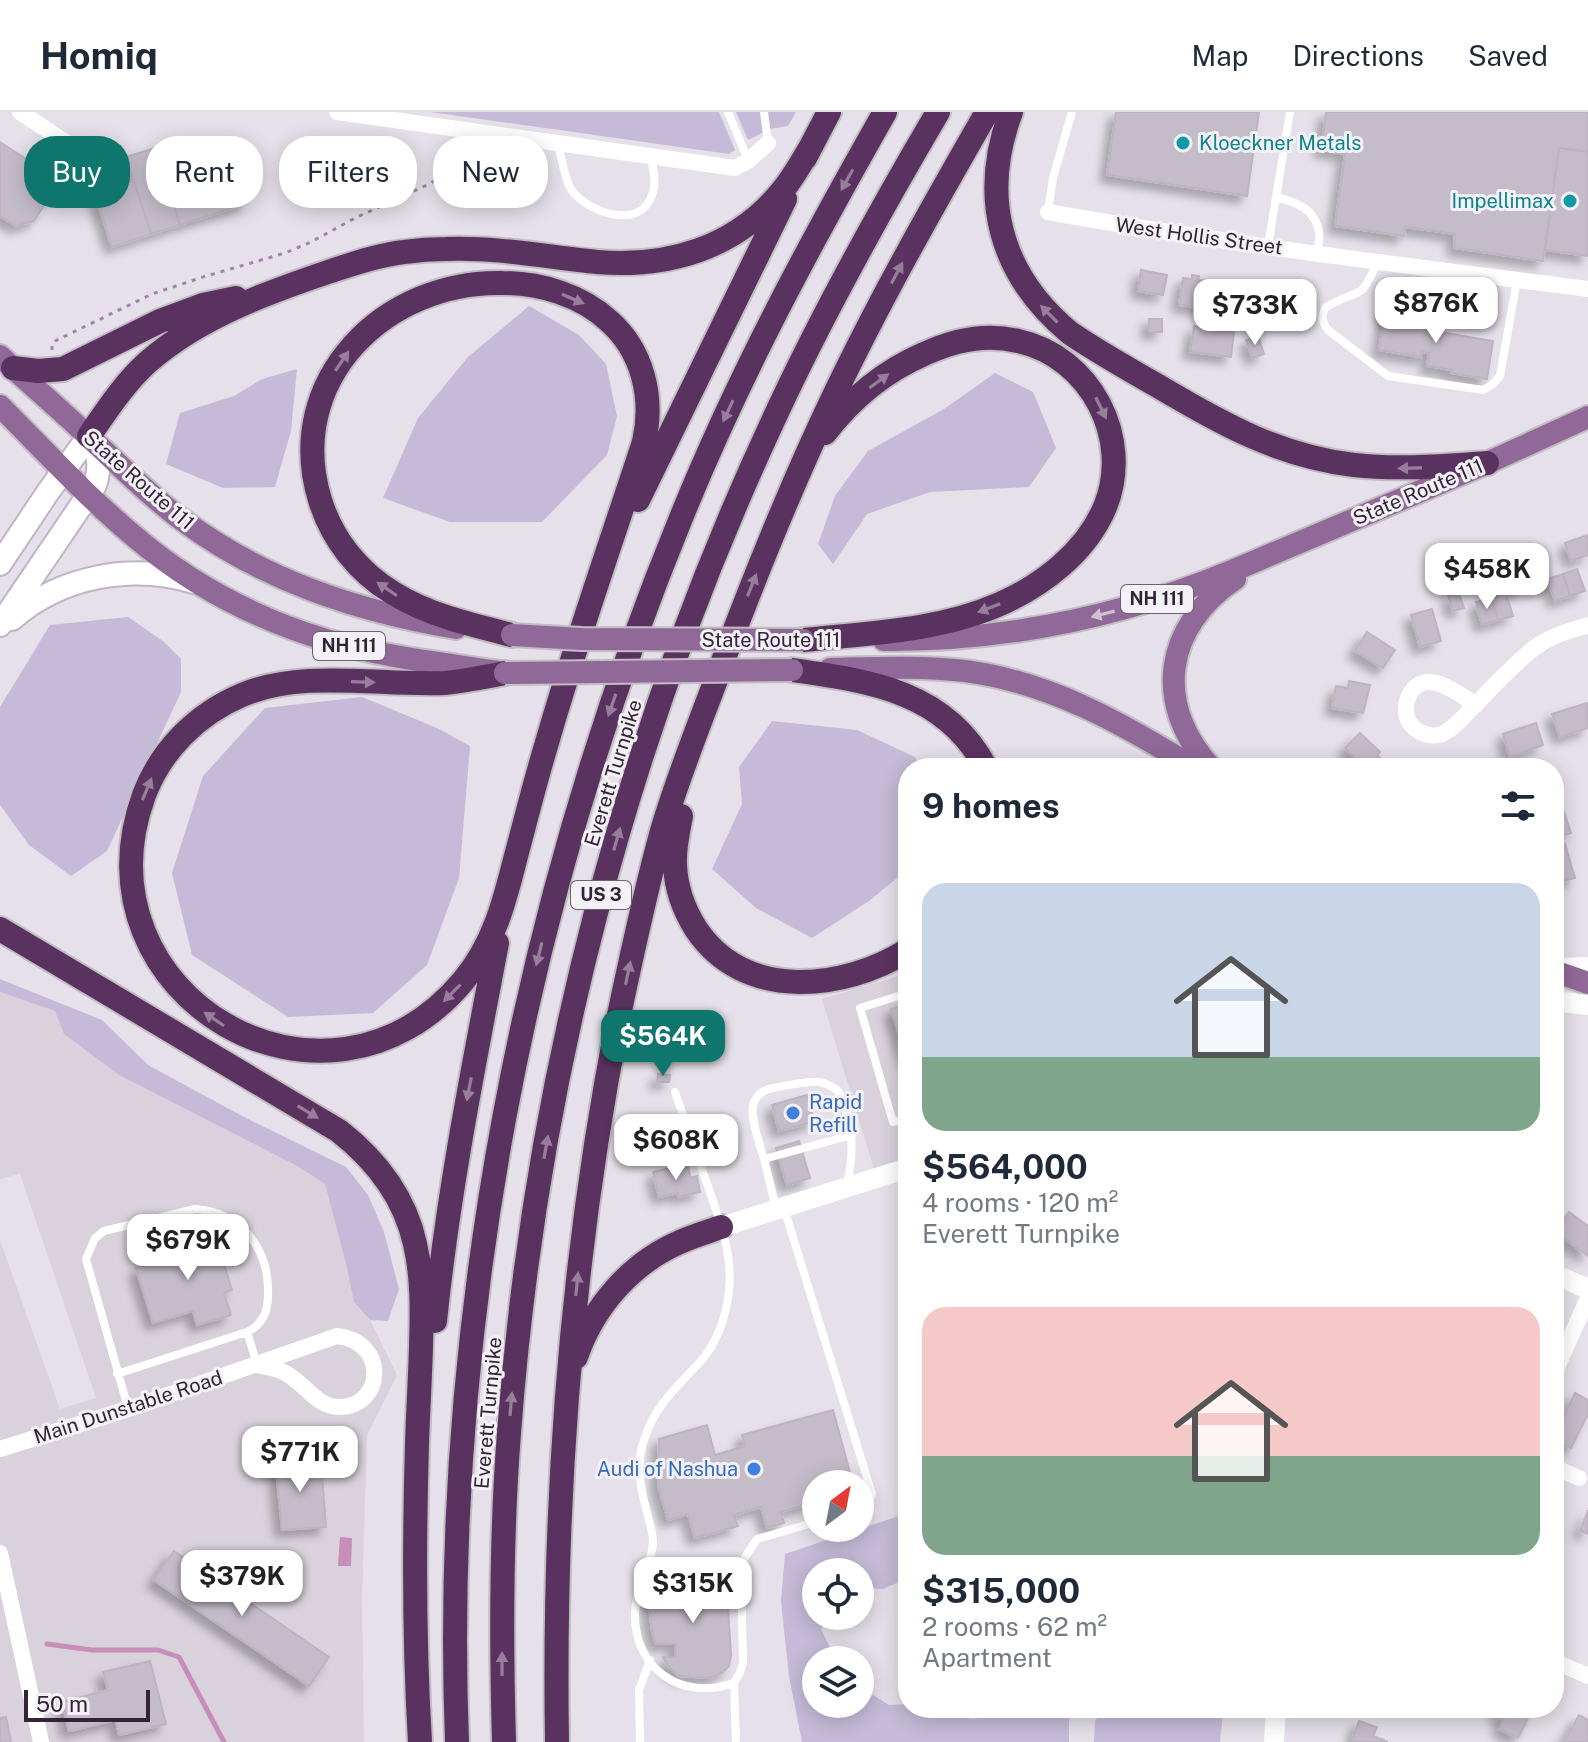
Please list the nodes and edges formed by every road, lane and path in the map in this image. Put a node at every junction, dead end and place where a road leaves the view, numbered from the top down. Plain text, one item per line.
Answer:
1 (20, 112) edge
2 (337, 112) edge
3 (728, 112) edge
4 (764, 112) edge
5 (829, 112) edge
6 (885, 112) edge
7 (938, 112) edge
8 (987, 112) edge
9 (1011, 112) edge
10 (1072, 112) edge
11 (1290, 112) edge
12 (471, 131) junction
13 (56, 136) edge
14 (558, 143) junction
15 (768, 143) joint
16 (812, 145) junction
17 (651, 156) junction
18 (748, 161) junction
19 (1276, 197) junction
20 (1048, 212) joint
21 (1268, 246) junction
22 (1317, 253) junction
23 (1377, 262) junction
24 (1517, 280) junction
25 (285, 286) junction
26 (1588, 289) edge
27 (54, 361) dead end
28 (6, 362) edge
29 (0, 406) edge
30 (1588, 417) edge
31 (89, 436) junction
32 (1487, 463) junction
33 (64, 471) junction
34 (794, 483) junction
35 (89, 496) junction
36 (1287, 547) junction
37 (0, 564) edge
38 (203, 585) junction
39 (1588, 625) edge
40 (0, 628) edge
41 (512, 635) junction
42 (803, 640) junction
43 (576, 650) junction
44 (792, 670) junction
45 (505, 673) junction
46 (1476, 705) dead end
47 (705, 710) junction
48 (980, 758) edge
49 (1178, 758) edge
50 (1203, 758) edge
51 (504, 903) junction
52 (0, 929) edge
53 (0, 946) edge
54 (898, 955) edge
55 (1588, 965) edge
56 (1564, 967) edge
57 (1564, 972) edge
58 (1588, 983) edge
59 (898, 996) edge
60 (1564, 1002) edge
61 (1588, 1005) edge
62 (272, 1091) junction
63 (675, 1092) dead end
64 (898, 1121) edge
65 (852, 1135) junction
66 (764, 1159) junction
67 (898, 1172) edge
68 (847, 1187) junction
69 (780, 1207) junction
70 (721, 1227) junction
71 (1564, 1278) edge
72 (1588, 1289) edge
73 (1588, 1298) edge
74 (247, 1332) junction
75 (1564, 1352) edge
76 (257, 1365) junction
77 (117, 1374) junction
78 (567, 1390) junction
79 (128, 1409) junction
80 (0, 1449) edge
81 (864, 1470) edge
82 (1564, 1471) edge
83 (1579, 1478) dead end
84 (802, 1526) edge
85 (415, 1527) junction
86 (0, 1553) edge
87 (650, 1660) junction
88 (1564, 1665) edge
89 (1588, 1676) edge
90 (734, 1683) junction
91 (1275, 1718) edge
92 (41, 1742) edge
93 (420, 1742) edge
94 (457, 1742) edge
95 (504, 1742) edge
96 (557, 1742) edge
97 (640, 1742) edge
98 (736, 1742) edge
99 (1274, 1742) edge

1 - 13 street
2 - 12 street
3 - 18 lane
4 - 15 lane
5 - 16 highway
6 -> 94 highway, Everett Turnpike / US 3
95 -> 7 highway, Everett Turnpike / US 3
34 -> 8 highway
32 -> 9 highway
10 - 20 lane
11 - 19 lane
12 - 14 street
12 - 27 path
14 - 17 street
14 - 17 lane
15 - 18 street
16 - 25 highway
16 - 43 highway
17 - 18 street
19 - 21 lane
19 - 22 lane
20 - 21 street, West Hollis Street
21 - 22 street, West Hollis Street
22 - 23 street, West Hollis Street
23 - 24 street, West Hollis Street
23 - 24 lane
24 - 26 street, West Hollis Street
25 - 28 highway
25 - 31 highway
28 - 31 main road, State Route 111 / NH 111
29 - 33 main road, State Route 111 / NH 111
30 - 32 main road, State Route 111 / NH 111
31 - 33 main road
31 - 35 main road
31 - 41 main road, State Route 111 / NH 111
32 - 36 main road, State Route 111 / NH 111
33 - 35 main road, State Route 111 / NH 111
33 - 37 main road
34 -> 42 highway
47 -> 34 highway
35 - 38 main road, State Route 111 / NH 111
35 - 40 main road
36 -> 42 main road, State Route 111 / NH 111
36 - 50 main road
38 - 40 main road
38 - 45 main road, State Route 111 / NH 111
39 - 46 street
41 - 42 main road, State Route 111 / NH 111, bridge
41 -> 43 highway
43 - 51 highway
44 - 45 main road, State Route 111 / NH 111, bridge
44 - 48 highway
44 - 49 main road, State Route 111 / NH 111
51 -> 45 highway
47 - 54 highway
78 -> 47 highway
51 -> 85 highway
52 - 62 highway
53 - 62 highway
55 - 56 street
57 - 58 main road
59 - 64 lane
60 - 61 street
62 -> 85 highway
63 - 70 lane
65 - 66 lane
65 - 66 lane
65 - 68 lane
66 - 69 lane
67 - 68 street
68 - 69 street
69 - 70 street
69 - 81 lane
70 - 78 highway
70 - 87 lane
71 - 72 street
73 - 75 street
74 - 76 lane
74 - 77 lane
74 - 77 lane
76 - 76 street, Main Dunstable Road
76 - 79 street, Main Dunstable Road
77 - 79 lane
78 - 96 highway
79 - 80 street, Main Dunstable Road
82 - 83 street
84 - 90 lane
85 - 93 highway
86 - 92 street
87 - 90 lane
87 - 97 lane
88 - 89 street
90 - 98 lane
91 - 99 street

